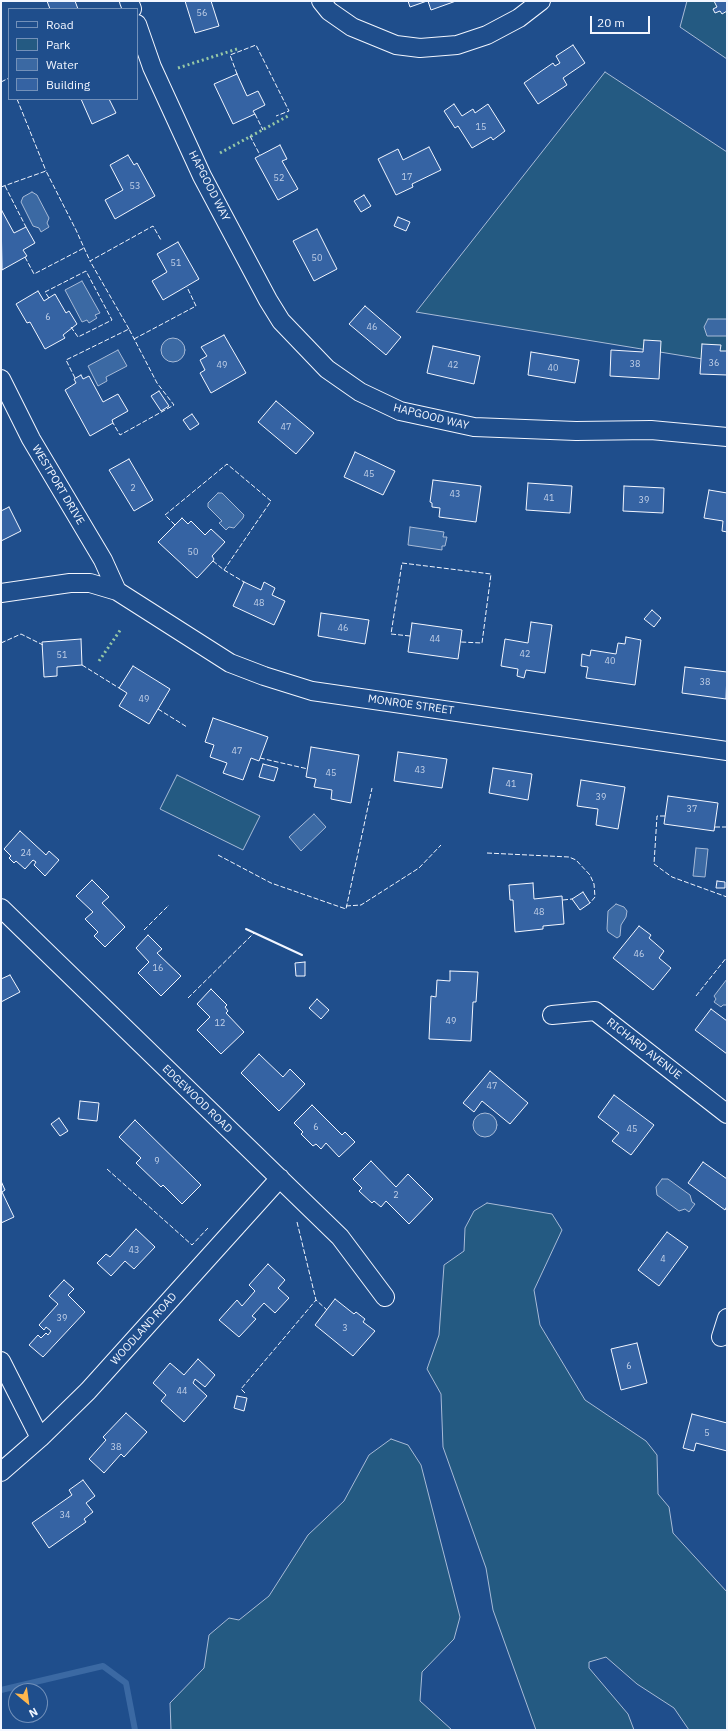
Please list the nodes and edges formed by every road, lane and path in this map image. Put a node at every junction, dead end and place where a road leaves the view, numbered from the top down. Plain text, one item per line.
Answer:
1 (322, 1) edge
2 (541, 1) edge
3 (138, 27) edge
4 (1, 379) edge
5 (727, 437) edge
6 (118, 591) junction
7 (1, 593) edge
8 (727, 751) edge
9 (4, 914) edge
10 (552, 1015) dead end
11 (727, 1114) edge
12 (280, 1178) junction
13 (385, 1297) dead end
14 (727, 1318) edge
15 (721, 1337) dead end
16 (1, 1360) edge
17 (40, 1438) junction
18 (1, 1472) edge

1 - 2 street
3 - 5 street, HAPGOOD WAY
4 - 6 street, WESTPORT DRIVE
6 - 7 street
6 - 8 street, MONROE STREET
9 - 12 street, EDGEWOOD ROAD
10 - 11 street, RICHARD AVENUE
12 - 13 street, EDGEWOOD ROAD
12 - 17 street, WOODLAND ROAD
14 - 15 street
16 - 17 street
17 - 18 street, WOODLAND ROAD

